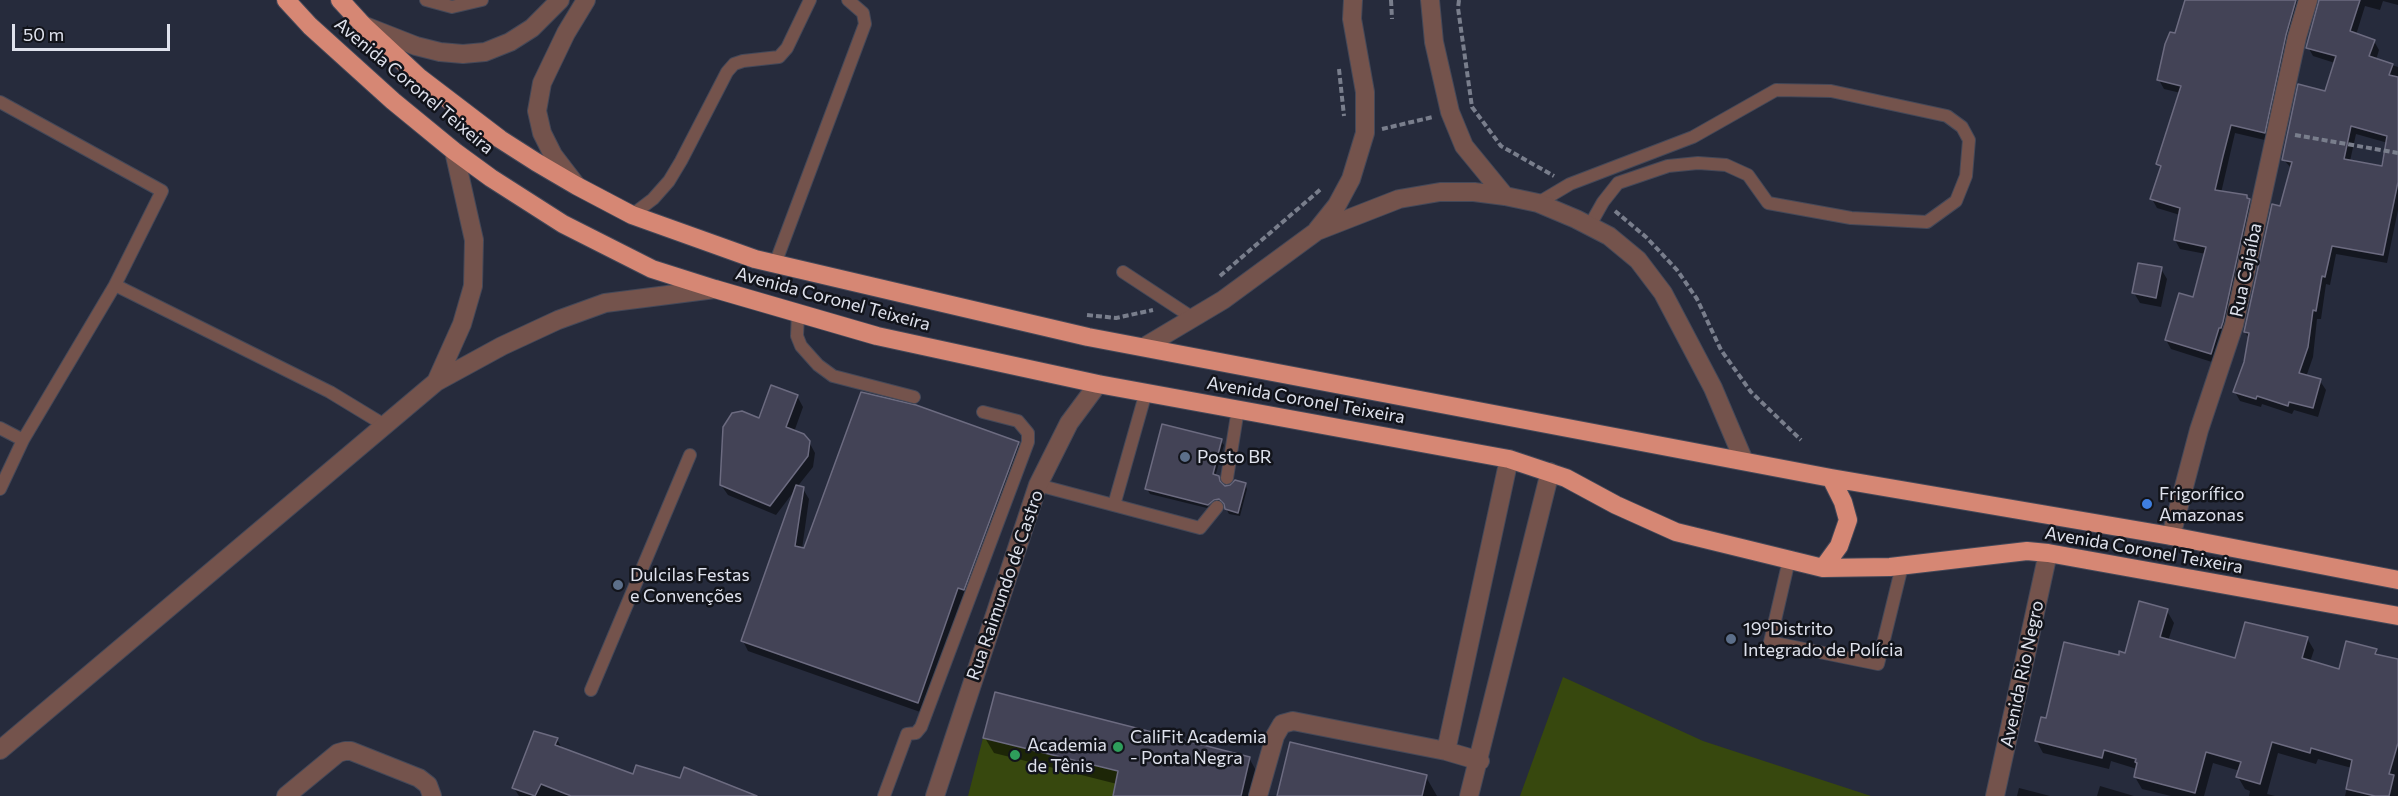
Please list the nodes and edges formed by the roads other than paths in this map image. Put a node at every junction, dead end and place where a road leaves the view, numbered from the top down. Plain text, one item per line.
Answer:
1 (286, 0) edge
2 (340, 0) edge
3 (426, 0) edge
4 (482, 0) edge
5 (560, 0) edge
6 (586, 0) edge
7 (810, 0) edge
8 (848, 0) edge
9 (1353, 0) edge
10 (1430, 0) edge
11 (2308, 0) edge
12 (363, 25) junction
13 (0, 102) edge
14 (454, 151) junction
15 (577, 186) junction
16 (1505, 196) junction
17 (1538, 203) junction
18 (632, 215) junction
19 (1590, 225) junction
20 (1317, 231) junction
21 (776, 264) junction
22 (1123, 272) dead end
23 (115, 285) junction
24 (715, 289) junction
25 (798, 313) junction
26 (1193, 318) junction
27 (1144, 348) junction
28 (436, 382) junction
29 (1098, 384) junction
30 (1146, 392) junction
31 (914, 397) dead end
32 (1238, 409) junction
33 (983, 412) dead end
34 (386, 426) junction
35 (0, 428) edge
36 (23, 440) junction
37 (690, 455) dead end
38 (1509, 459) junction
39 (1744, 461) junction
40 (1550, 472) junction
41 (1227, 478) dead end
42 (1831, 478) junction
43 (1038, 485) junction
44 (0, 489) edge
45 (1114, 505) junction
46 (1217, 507) dead end
47 (2171, 536) junction
48 (2048, 553) junction
49 (1789, 560) junction
50 (1902, 566) junction
51 (1823, 568) junction
52 (2398, 580) edge
53 (2398, 616) edge
54 (591, 690) dead end
55 (0, 750) edge
56 (1446, 751) junction
57 (1480, 761) junction
58 (286, 796) edge
59 (432, 796) edge
60 (884, 796) edge
61 (935, 796) edge
62 (1258, 796) edge
63 (1469, 796) edge
64 (1995, 796) edge

1 - 14 highway, Avenida Coronel Teixeira
2 - 12 highway, Avenida Coronel Teixeira
3 - 4 lane
5 - 12 street
6 - 15 street
7 - 18 lane
8 - 21 lane
9 - 20 street
10 - 16 street
11 - 47 street, Rua Cajaíba
12 - 15 highway, Avenida Coronel Teixeira
13 - 23 lane
14 - 24 highway, Avenida Coronel Teixeira
14 - 28 street
15 - 18 highway, Avenida Coronel Teixeira
16 - 17 street
16 - 20 street
17 - 19 street
17 - 19 lane
18 - 21 highway, Avenida Coronel Teixeira
19 - 39 street
20 - 26 street
21 - 27 highway, Avenida Coronel Teixeira
22 - 26 lane
23 - 34 lane
23 - 36 lane
24 - 25 highway, Avenida Coronel Teixeira
24 - 28 street
25 - 29 highway, Avenida Coronel Teixeira
25 - 31 lane
26 - 27 street
27 - 39 highway, Avenida Coronel Teixeira
28 - 34 street
29 - 30 highway, Avenida Coronel Teixeira
29 - 43 street, Rua Raimundo de Castro
30 - 32 highway, Avenida Coronel Teixeira
30 - 45 lane
32 - 38 highway, Avenida Coronel Teixeira
32 - 41 lane
33 - 60 lane
34 - 55 street
35 - 36 lane
36 - 44 lane
37 - 54 lane
38 - 40 highway, Avenida Coronel Teixeira
38 - 56 street
39 - 42 highway, Avenida Coronel Teixeira
40 - 49 highway, Avenida Coronel Teixeira
40 - 57 street
42 - 47 highway, Avenida Coronel Teixeira
42 - 51 highway
43 - 45 lane
43 - 61 street, Rua Raimundo de Castro
45 - 46 lane
47 - 52 highway, Avenida Coronel Teixeira
48 - 50 highway, Avenida Coronel Teixeira
48 - 53 highway, Avenida Coronel Teixeira
48 - 64 street, Avenida Rio Negro
49 - 50 lane
49 - 51 highway, Avenida Coronel Teixeira
50 - 51 highway, Avenida Coronel Teixeira
56 - 57 street
56 - 62 street
57 - 63 street
58 - 59 street

